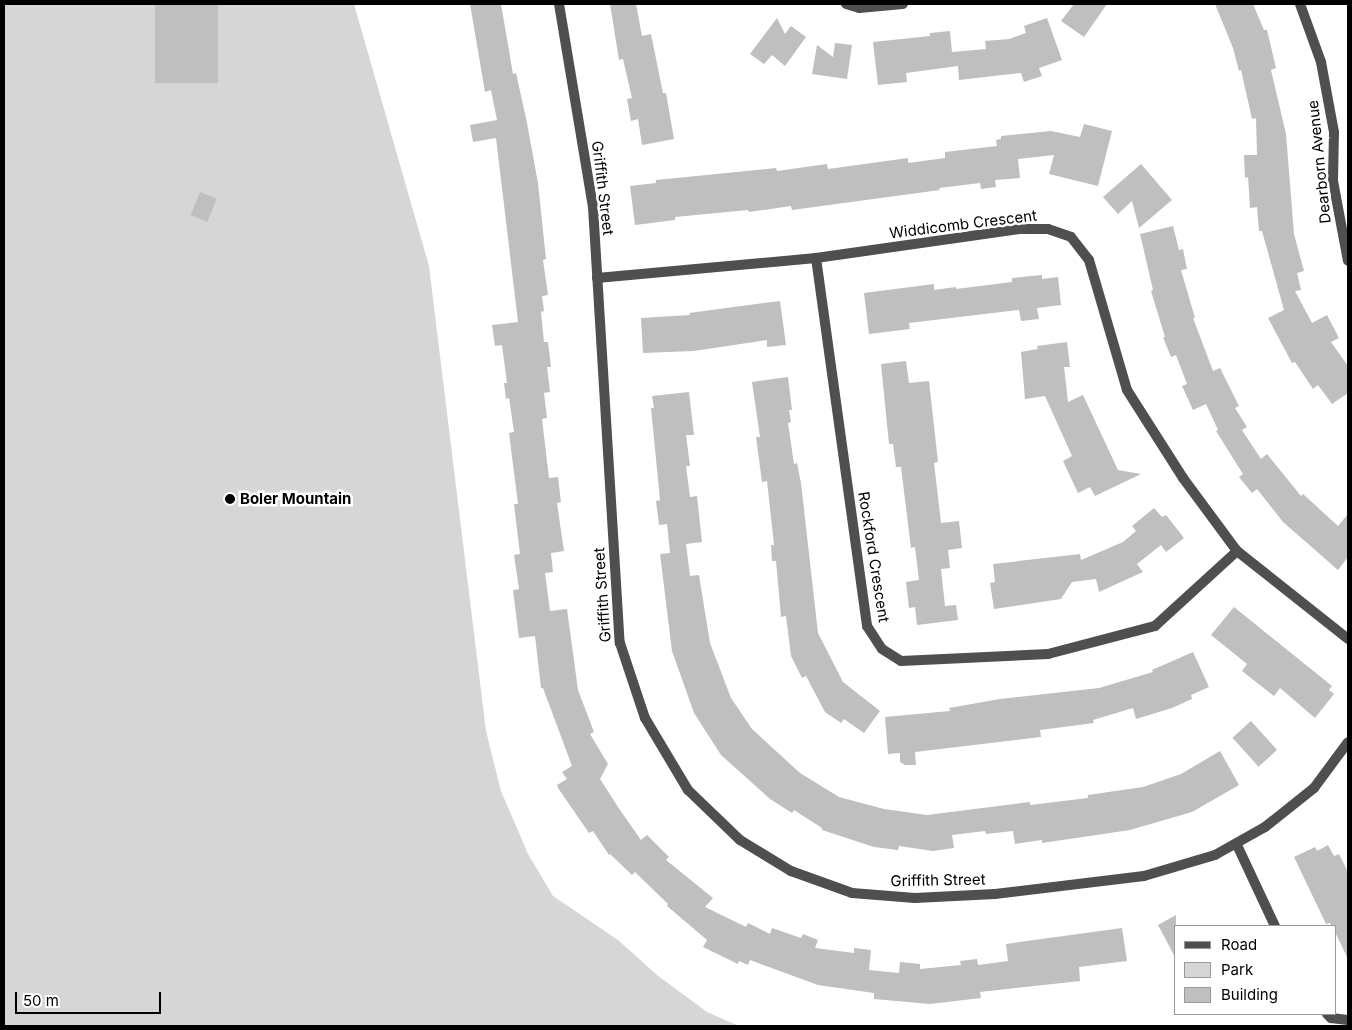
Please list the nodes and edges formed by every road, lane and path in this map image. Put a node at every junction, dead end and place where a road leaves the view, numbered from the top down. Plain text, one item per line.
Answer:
1 (559, 4) edge
2 (846, 4) edge
3 (903, 4) edge
4 (1300, 4) edge
5 (816, 258) junction
6 (1348, 261) edge
7 (597, 278) junction
8 (1237, 552) junction
9 (1348, 639) edge
10 (1348, 742) edge
11 (1236, 845) junction
12 (1275, 925) edge
13 (1328, 1015) edge
14 (1348, 1020) edge

1 - 7 street, Griffith Street
2 - 3 street
4 - 6 street, Dearborn Avenue
5 - 7 street, Widdicomb Crescent
5 - 8 street, Widdicomb Crescent
5 - 8 street, Rockford Crescent
7 - 11 street, Griffith Street
8 - 9 street, Widdicomb Crescent
10 - 11 street, Griffith Street
11 - 12 street
13 - 14 street

